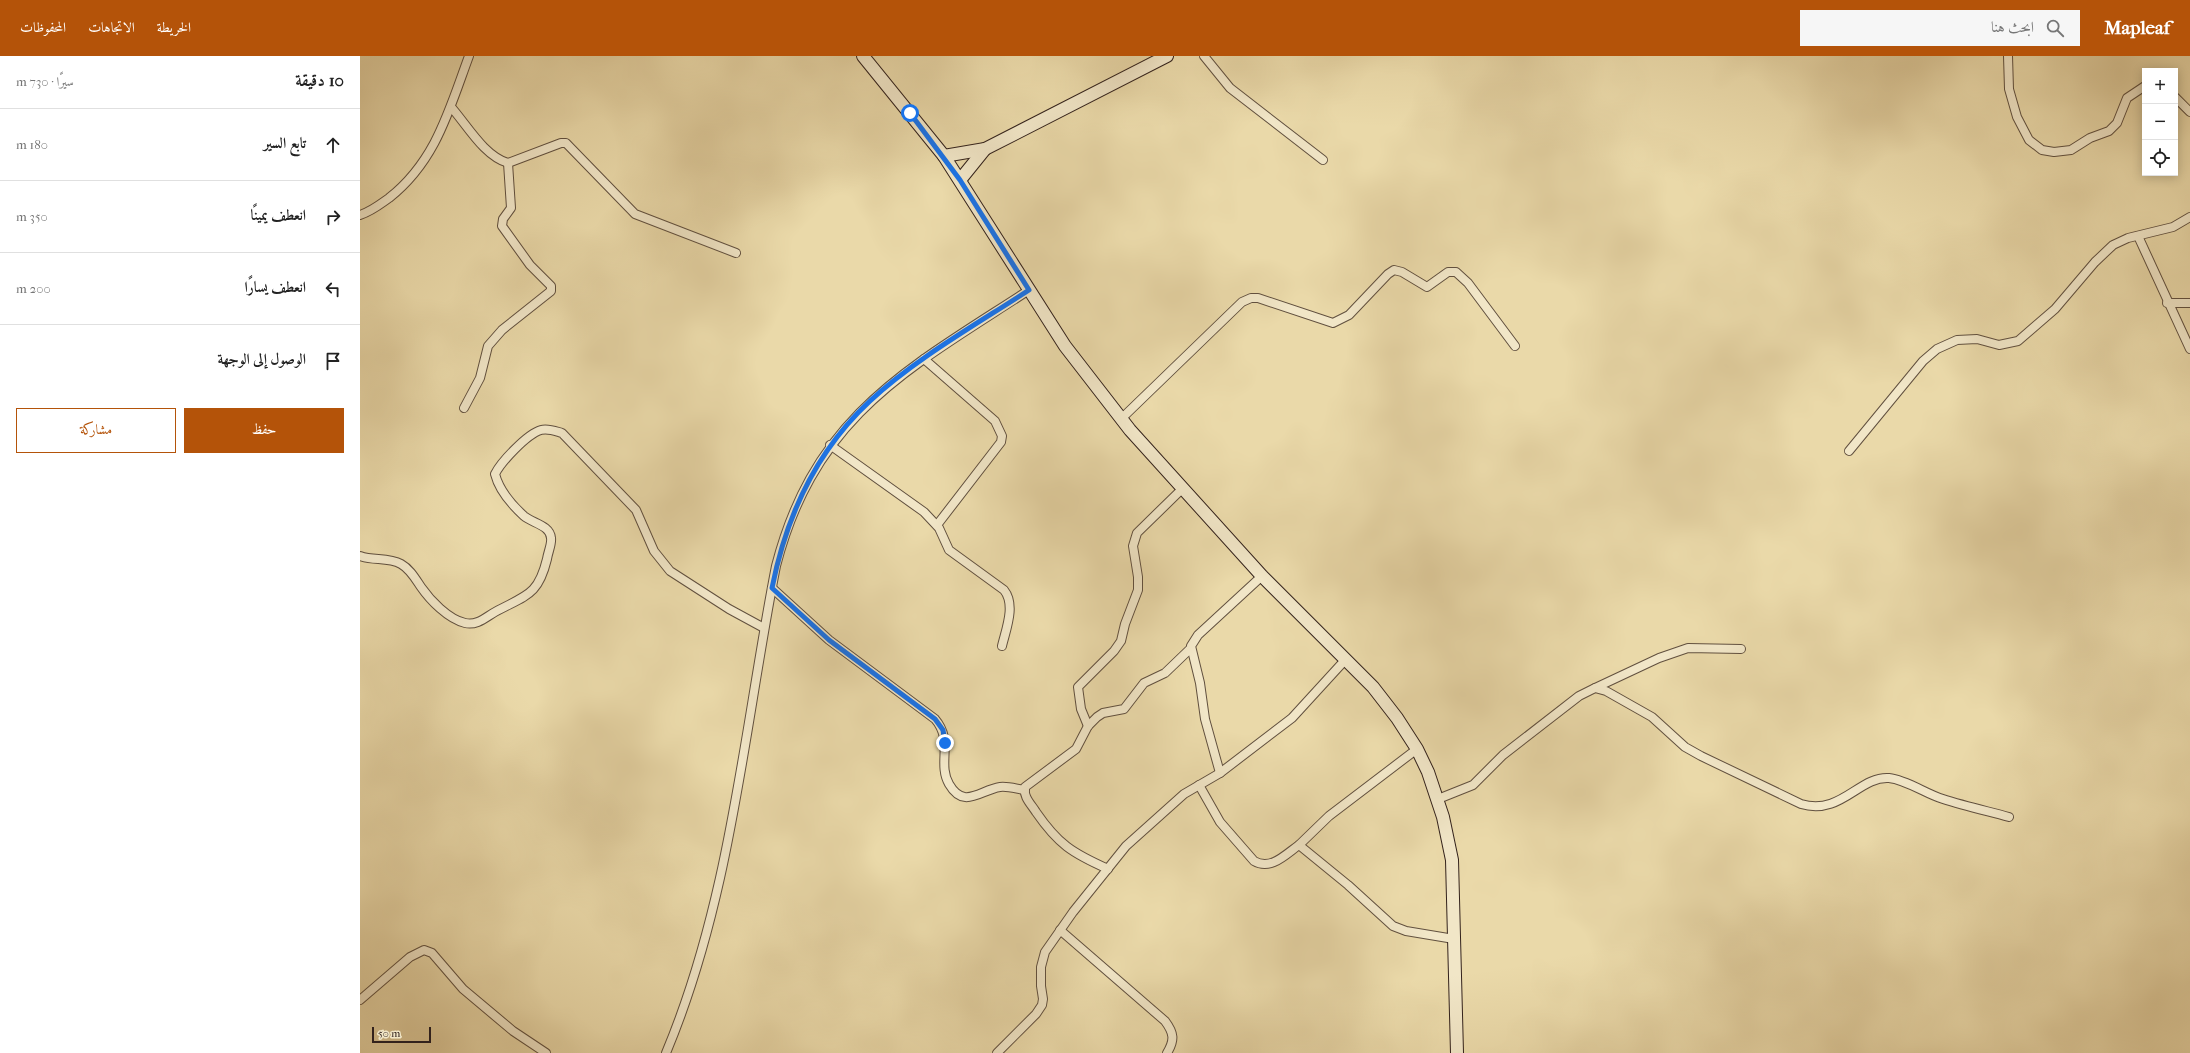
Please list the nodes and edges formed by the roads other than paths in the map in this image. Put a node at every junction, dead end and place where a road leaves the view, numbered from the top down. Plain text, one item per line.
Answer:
1 (469, 56) edge
2 (863, 56) edge
3 (1167, 56) edge
4 (1204, 56) edge
5 (2008, 56) edge
6 (2142, 88) edge
7 (2178, 100) edge
8 (451, 107) junction
9 (2190, 112) edge
10 (985, 148) junction
11 (944, 156) junction
12 (1323, 160) dead end
13 (508, 163) junction
14 (960, 180) junction
15 (360, 214) edge
16 (2190, 217) edge
17 (2138, 236) junction
18 (736, 253) dead end
19 (1029, 290) junction
20 (2190, 302) edge
21 (2168, 303) junction
22 (1515, 346) dead end
23 (2190, 349) edge
24 (924, 359) junction
25 (464, 408) dead end
26 (1120, 419) junction
27 (830, 445) junction
28 (1849, 451) dead end
29 (1182, 489) junction
30 (937, 525) junction
31 (360, 556) edge
32 (1262, 576) junction
33 (772, 588) junction
34 (764, 628) junction
35 (1002, 646) dead end
36 (1741, 648) dead end
37 (1190, 649) junction
38 (1346, 659) junction
39 (1595, 688) junction
40 (1088, 726) junction
41 (1417, 749) junction
42 (1220, 773) junction
43 (1199, 785) junction
44 (1025, 790) junction
45 (1438, 799) junction
46 (2009, 817) dead end
47 (1298, 845) junction
48 (1108, 869) junction
49 (1060, 930) junction
50 (1454, 939) junction
51 (360, 1000) edge
52 (546, 1053) edge
53 (666, 1053) edge
54 (997, 1053) edge
55 (1167, 1053) edge
56 (1457, 1053) edge

1 - 8 street
2 - 11 street
3 - 10 street
4 - 12 street
5 - 6 street
7 - 9 street
8 - 13 street
8 - 15 street
10 - 11 street
10 - 14 street
11 - 14 street
13 - 18 street
13 - 25 street
14 - 19 street
16 - 17 street
17 - 21 street
17 - 28 street
19 - 24 street
19 - 26 street
20 - 21 street
21 - 23 street
22 - 26 street
24 - 27 street
24 - 30 street
26 - 29 street
27 - 30 street
27 - 33 street
29 - 32 street
29 - 40 street
30 - 35 street
31 - 34 street
32 - 37 street
32 - 38 street
33 - 34 street
33 - 44 street
34 - 53 street
36 - 39 street
37 - 40 street
37 - 42 street
38 - 41 street
38 - 42 street
39 - 45 street
39 - 46 street
40 - 44 street
41 - 45 street
41 - 47 street
42 - 43 street
43 - 47 street
43 - 48 street
44 - 48 street
45 - 50 street
47 - 50 street
48 - 49 street
49 - 54 street
49 - 55 street
50 - 56 street
51 - 52 street

